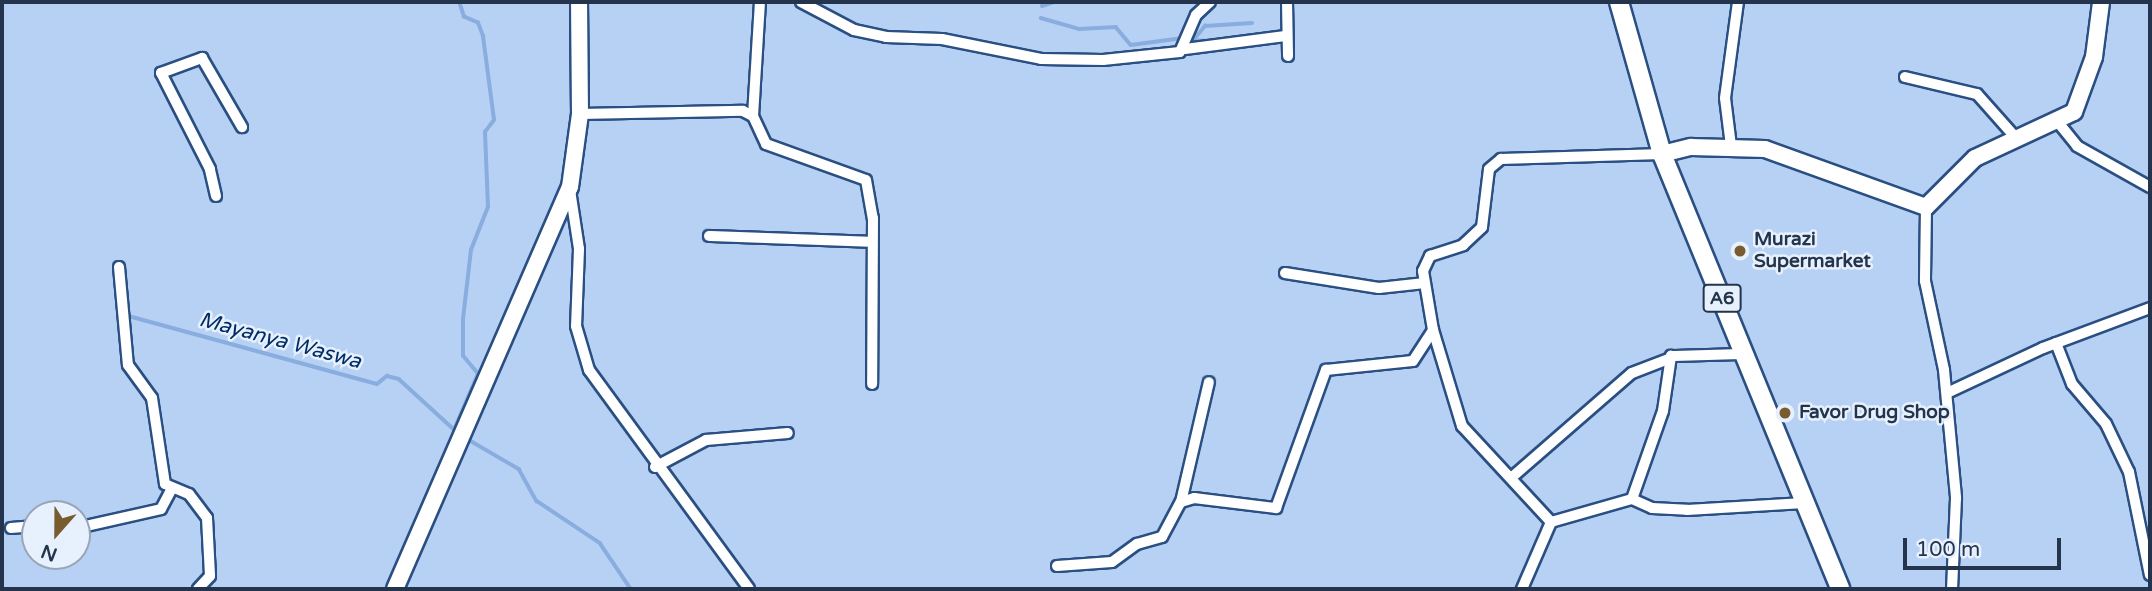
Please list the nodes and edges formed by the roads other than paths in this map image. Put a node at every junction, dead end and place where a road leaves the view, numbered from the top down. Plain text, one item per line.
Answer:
1 (579, 2) edge
2 (761, 2) edge
3 (801, 2) edge
4 (1210, 2) edge
5 (1287, 2) edge
6 (1619, 2) edge
7 (1738, 2) edge
8 (2101, 2) edge
9 (1285, 36) junction
10 (1185, 48) junction
11 (1288, 56) dead end
12 (1905, 76) dead end
13 (580, 114) junction
14 (754, 116) junction
15 (2057, 121) junction
16 (242, 127) dead end
17 (2017, 139) junction
18 (1731, 146) junction
19 (1662, 154) junction
20 (570, 187) junction
21 (2150, 187) edge
22 (216, 196) dead end
23 (1926, 207) junction
24 (709, 236) dead end
25 (871, 242) junction
26 (119, 268) dead end
27 (1285, 272) dead end
28 (1425, 282) junction
29 (2150, 309) edge
30 (1433, 330) junction
31 (2056, 343) junction
32 (1744, 354) junction
33 (1669, 359) junction
34 (1209, 382) dead end
35 (872, 384) dead end
36 (1947, 393) junction
37 (788, 433) dead end
38 (655, 467) junction
39 (1511, 478) junction
40 (171, 490) junction
41 (1632, 499) junction
42 (1181, 502) junction
43 (1804, 503) junction
44 (1552, 522) junction
45 (91, 525) edge
46 (21, 527) edge
47 (10, 528) dead end
48 (1057, 566) dead end
49 (2150, 575) edge
50 (198, 589) edge
51 (395, 589) edge
52 (749, 589) edge
53 (1524, 589) edge
54 (1840, 589) edge
55 (1952, 589) edge

1 - 13 street
2 - 14 street
3 - 10 street
4 - 10 street
5 - 9 street
6 - 19 main road, A6
7 - 18 street
8 - 15 street
9 - 10 street
9 - 11 street
12 - 17 street
13 - 14 street
13 - 20 street
14 - 25 street
15 - 17 street
15 - 21 street
16 - 22 street
17 - 23 street
18 - 19 street
18 - 23 street
19 - 28 street
19 - 32 main road, A6
20 - 38 street
20 - 51 street
23 - 36 street
24 - 25 street
25 - 35 street
26 - 40 street
27 - 28 street
28 - 30 street
29 - 31 street
30 - 39 street
30 - 42 street
31 - 36 street
31 - 49 street
32 - 33 street
32 - 43 main road, A6
33 - 39 street
33 - 41 street
34 - 42 street
36 - 55 street
37 - 38 street
38 - 52 street
39 - 44 street
40 - 45 street
40 - 50 street
41 - 43 street
41 - 44 street
42 - 48 street
43 - 54 main road, A6
44 - 53 street
46 - 47 street

